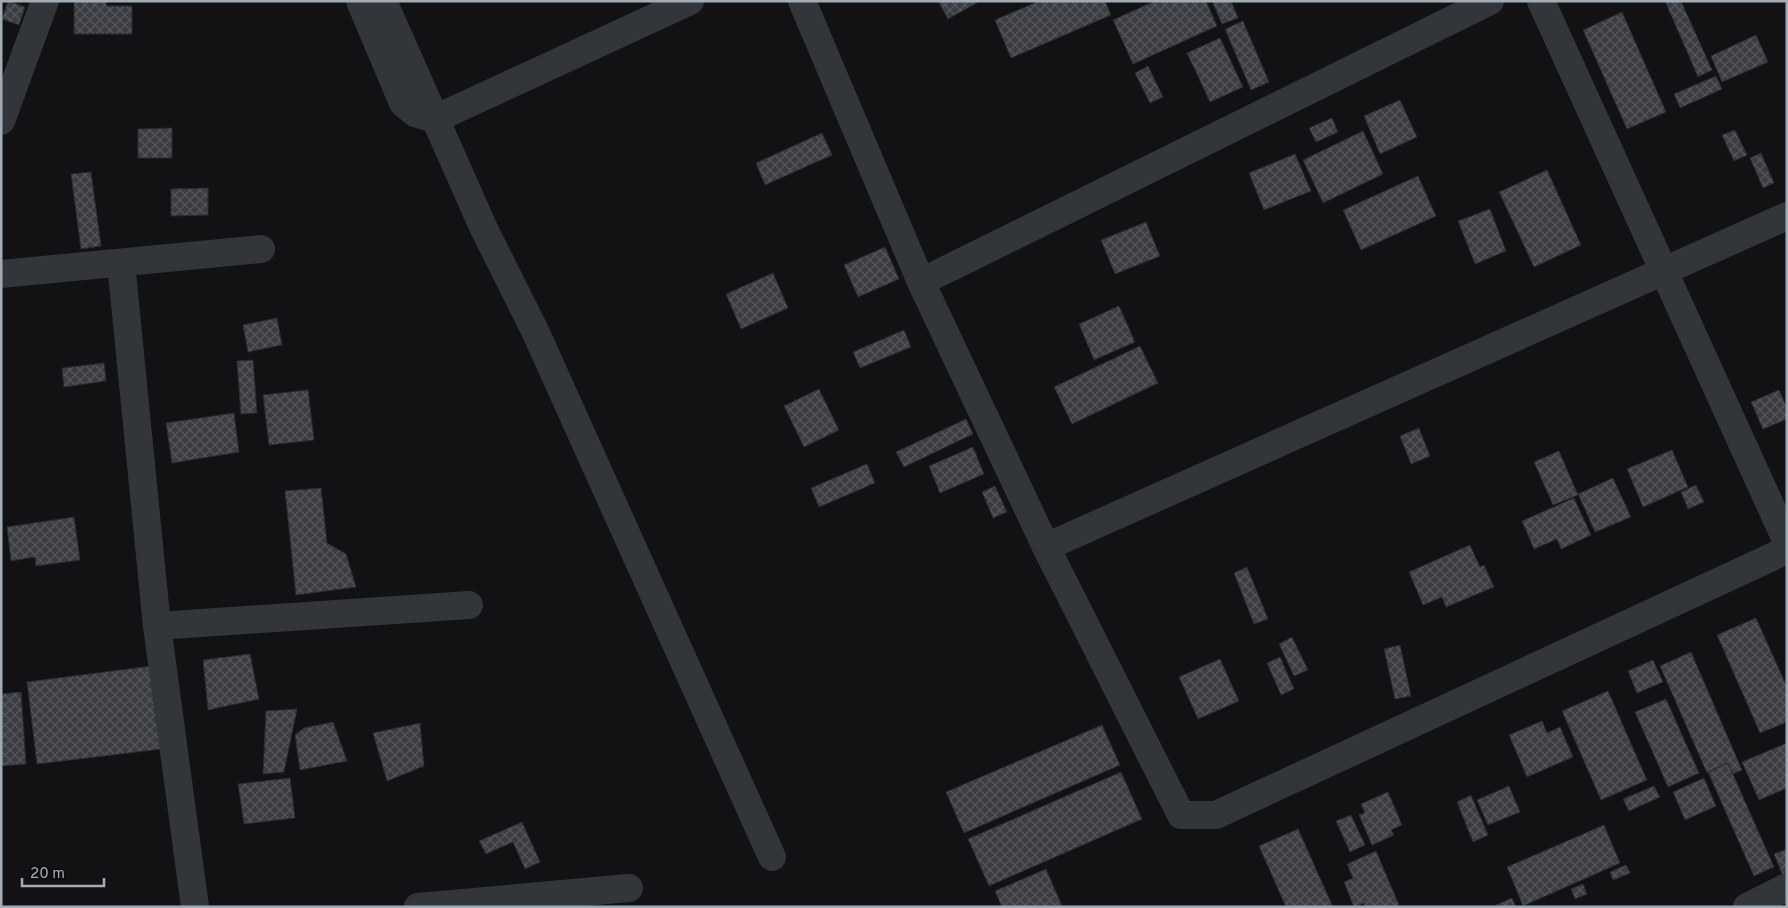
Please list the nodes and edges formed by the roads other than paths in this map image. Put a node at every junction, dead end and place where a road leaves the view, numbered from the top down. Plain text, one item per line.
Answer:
1 (45, 1) edge
2 (360, 1) edge
3 (384, 1) edge
4 (690, 1) edge
5 (802, 1) edge
6 (1490, 1) edge
7 (1541, 1) edge
8 (434, 119) junction
9 (1, 121) edge
10 (1787, 216) edge
11 (261, 249) dead end
12 (121, 263) junction
13 (1664, 272) junction
14 (1, 274) edge
15 (921, 282) junction
16 (1787, 542) edge
17 (1046, 548) junction
18 (1787, 550) edge
19 (469, 605) dead end
20 (157, 626) junction
21 (772, 858) dead end
22 (1787, 887) edge
23 (629, 888) dead end
24 (195, 907) edge
25 (418, 907) edge
26 (1746, 907) edge

1 - 9 street
2 - 8 street
3 - 8 street
4 - 8 street
5 - 15 street
6 - 15 street
7 - 13 street
8 - 21 street
10 - 13 street
11 - 12 street
12 - 14 street
12 - 20 street
13 - 16 street
13 - 17 street
15 - 17 street
17 - 18 street
19 - 20 street
20 - 24 street
22 - 26 street
23 - 25 street

